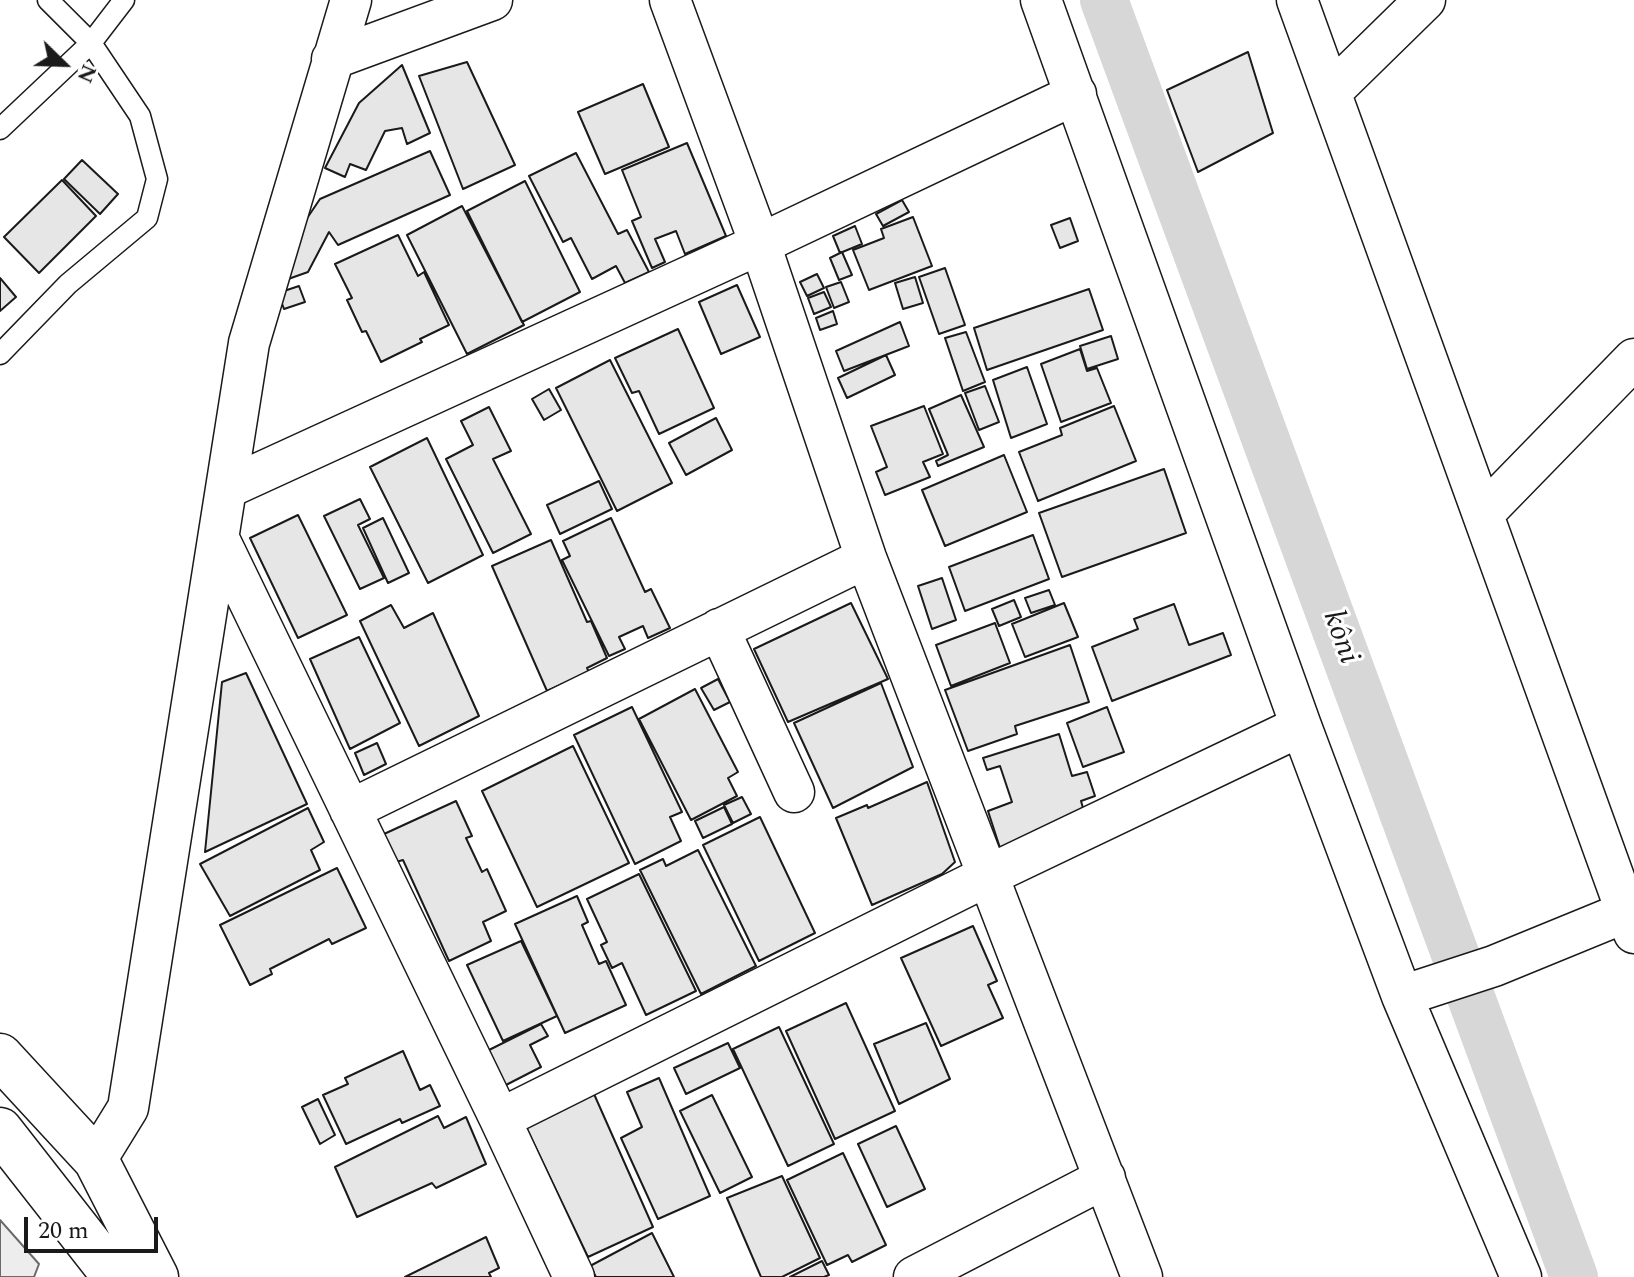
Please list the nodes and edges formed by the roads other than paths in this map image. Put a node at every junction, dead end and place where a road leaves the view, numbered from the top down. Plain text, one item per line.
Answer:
1 (48, 0) edge
2 (124, 0) edge
3 (351, 0) edge
4 (492, 0) edge
5 (670, 0) edge
6 (1041, 0) edge
7 (1297, 0) edge
8 (1425, 0) edge
9 (91, 43) junction
10 (332, 59) junction
11 (1331, 92) junction
12 (1076, 94) junction
13 (0, 129) edge
14 (760, 244) junction
15 (0, 354) edge
16 (1634, 359) edge
17 (227, 488) junction
18 (1483, 514) junction
19 (219, 539) junction
20 (866, 558) junction
21 (719, 629) junction
22 (1301, 726) junction
23 (794, 792) dead end
24 (350, 810) junction
25 (989, 875) junction
26 (1630, 922) edge
27 (1413, 992) junction
28 (0, 1056) edge
29 (500, 1119) junction
30 (0, 1130) edge
31 (96, 1160) junction
32 (1105, 1178) junction
33 (115, 1277) edge
34 (156, 1277) edge
35 (574, 1277) edge
36 (914, 1277) edge
37 (1142, 1277) edge
38 (1521, 1277) edge

1 - 9 lane
2 - 9 lane
3 - 10 street
4 - 10 street
5 - 14 street
6 - 12 street
7 - 11 street
8 - 11 street
9 - 13 lane
9 - 15 lane
10 - 17 street
11 - 18 street
12 - 14 street
12 - 22 street
14 - 17 street
14 - 20 street
16 - 18 street
17 - 19 street
18 - 26 street
19 - 24 street
19 - 31 street
20 - 21 street
20 - 25 street
21 - 23 street
21 - 24 street
22 - 25 street
22 - 27 street
24 - 29 street
25 - 29 street
25 - 32 street
26 - 27 street
27 - 38 street
28 - 31 main road
29 - 35 street
30 - 33 main road
31 - 34 main road
32 - 36 street
32 - 37 street

